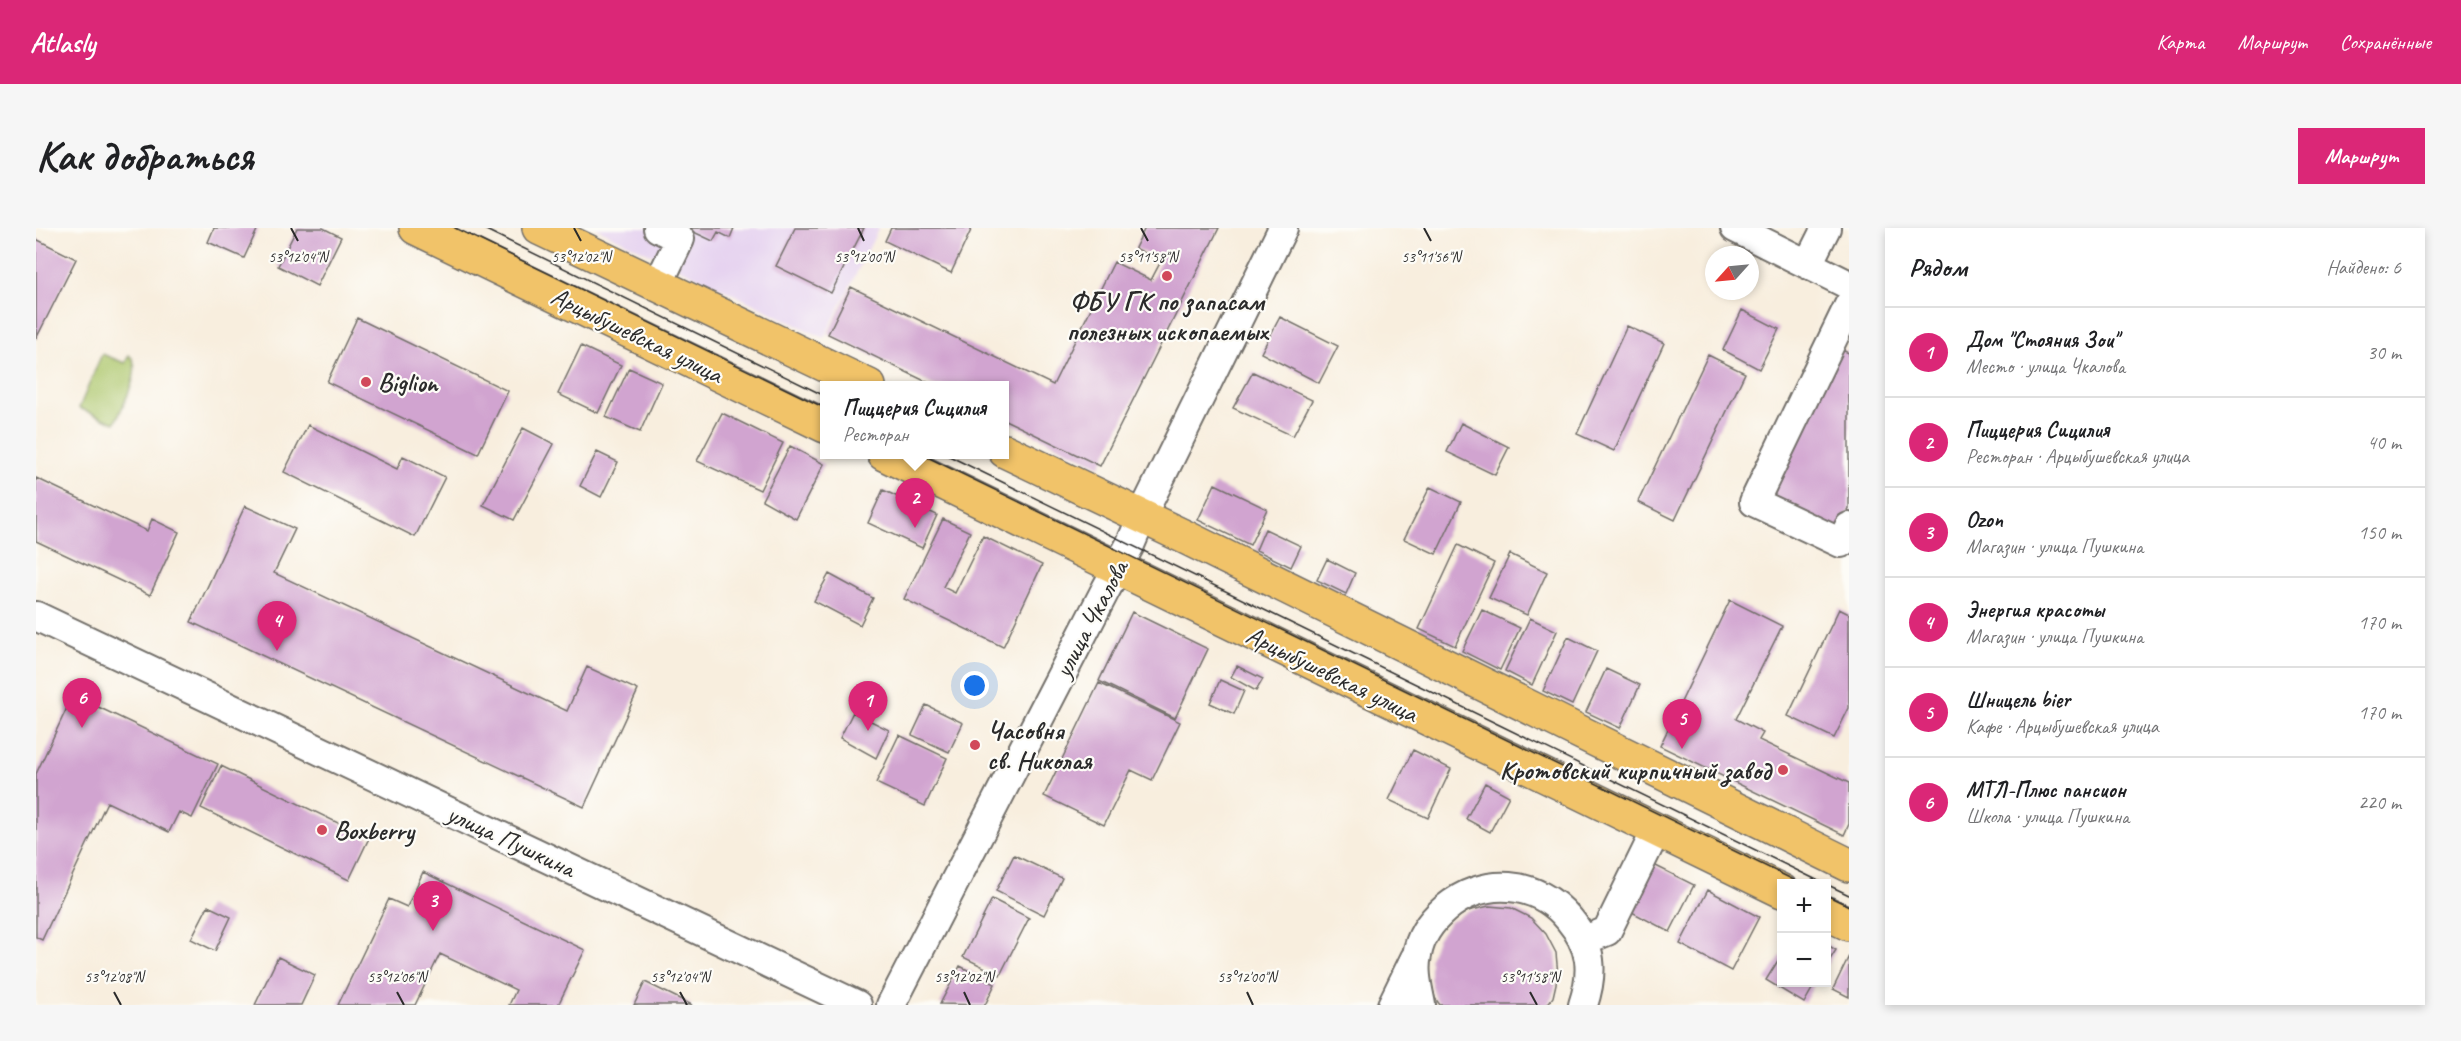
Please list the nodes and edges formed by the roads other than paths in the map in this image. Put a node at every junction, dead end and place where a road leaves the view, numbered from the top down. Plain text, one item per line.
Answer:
1 (416, 228) edge
2 (539, 228) edge
3 (658, 228) edge
4 (1283, 228) edge
5 (1736, 228) edge
6 (1826, 228) edge
7 (1808, 264) junction
8 (655, 282) junction
9 (1849, 285) edge
10 (1849, 305) edge
11 (859, 381) edge
12 (820, 424) edge
13 (1009, 453) edge
14 (894, 459) edge
15 (1142, 517) junction
16 (1849, 527) edge
17 (1117, 570) junction
18 (36, 616) edge
19 (1656, 831) junction
20 (1849, 865) edge
21 (1777, 889) edge
22 (1831, 915) edge
23 (1849, 924) edge
24 (1583, 941) junction
25 (1416, 956) junction
26 (857, 1005) edge
27 (891, 1005) edge
28 (1392, 1005) edge
29 (1421, 1005) edge
30 (1583, 1005) edge

1 - 12 main road, Арцыбушевская улица
2 - 8 main road
3 - 8 street
4 - 15 street, улица Чкалова
5 - 7 street
6 - 7 street
7 - 9 street
8 - 11 main road
10 - 16 street
13 - 15 main road
14 - 17 main road, Арцыбушевская улица
15 - 17 street, улица Чкалова
15 - 20 main road
17 - 19 main road, Арцыбушевская улица
17 - 27 street, улица Чкалова
18 - 26 street, улица Пушкина
19 - 21 main road, Арцыбушевская улица
19 - 24 street
22 - 23 main road
24 - 25 street
24 - 30 street
25 - 28 street
25 - 29 street

